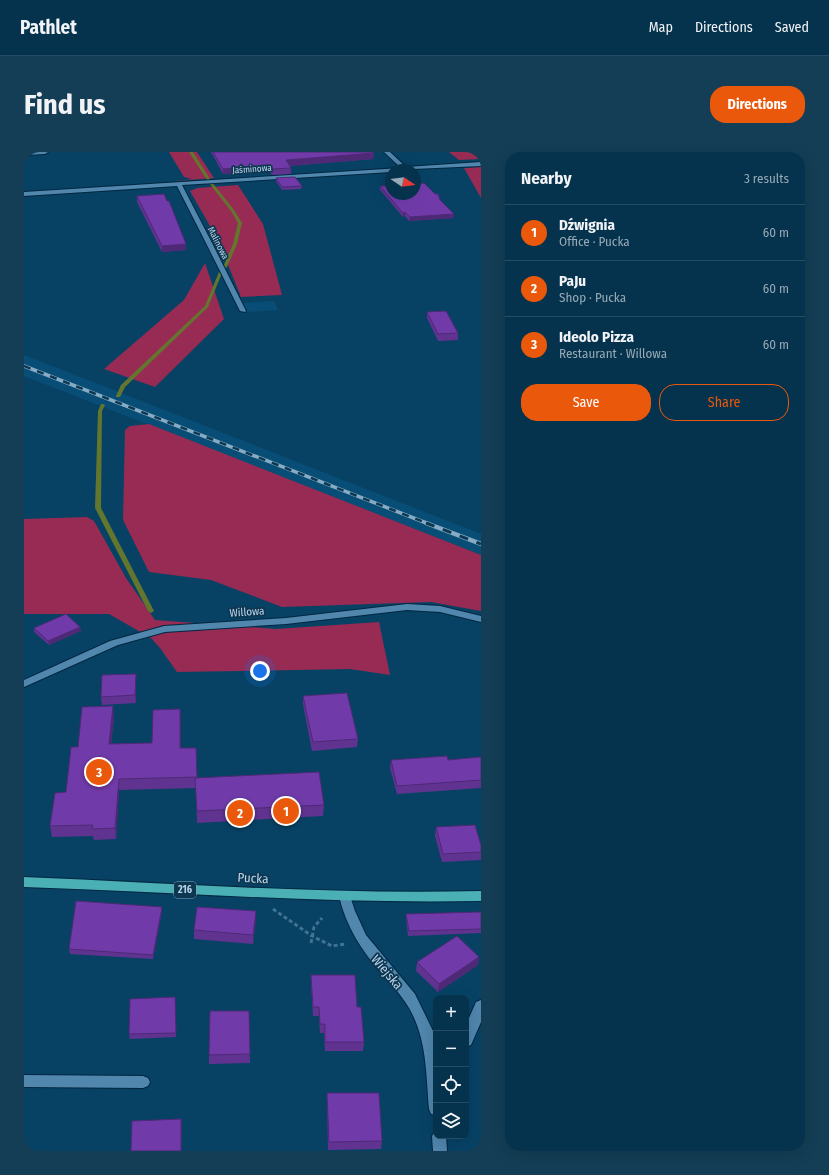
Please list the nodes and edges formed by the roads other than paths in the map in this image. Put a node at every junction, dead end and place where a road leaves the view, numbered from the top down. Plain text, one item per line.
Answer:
1 (45, 152) edge
2 (387, 152) edge
3 (24, 153) edge
4 (400, 164) edge
5 (481, 164) edge
6 (421, 168) edge
7 (385, 170) edge
8 (178, 183) junction
9 (24, 194) edge
10 (243, 311) dead end
11 (481, 619) edge
12 (24, 684) edge
13 (24, 882) edge
14 (345, 896) junction
15 (481, 896) edge
16 (481, 1006) edge
17 (469, 1034) edge
18 (433, 1047) edge
19 (434, 1067) edge
20 (24, 1080) edge
21 (143, 1082) dead end
22 (436, 1103) edge
23 (439, 1139) edge
24 (440, 1151) edge

1 - 3 street
2 - 4 street
5 - 6 street, Jaśminowa
7 - 8 street, Jaśminowa
8 - 9 street, Jaśminowa
8 - 10 street, Malinowa
11 - 12 street, Willowa
13 - 14 main road, Pucka / 216
14 - 15 main road, Pucka / 216
14 - 18 street, Wiejska
16 - 17 street
19 - 22 street, Wiejska
20 - 21 street
23 - 24 street

